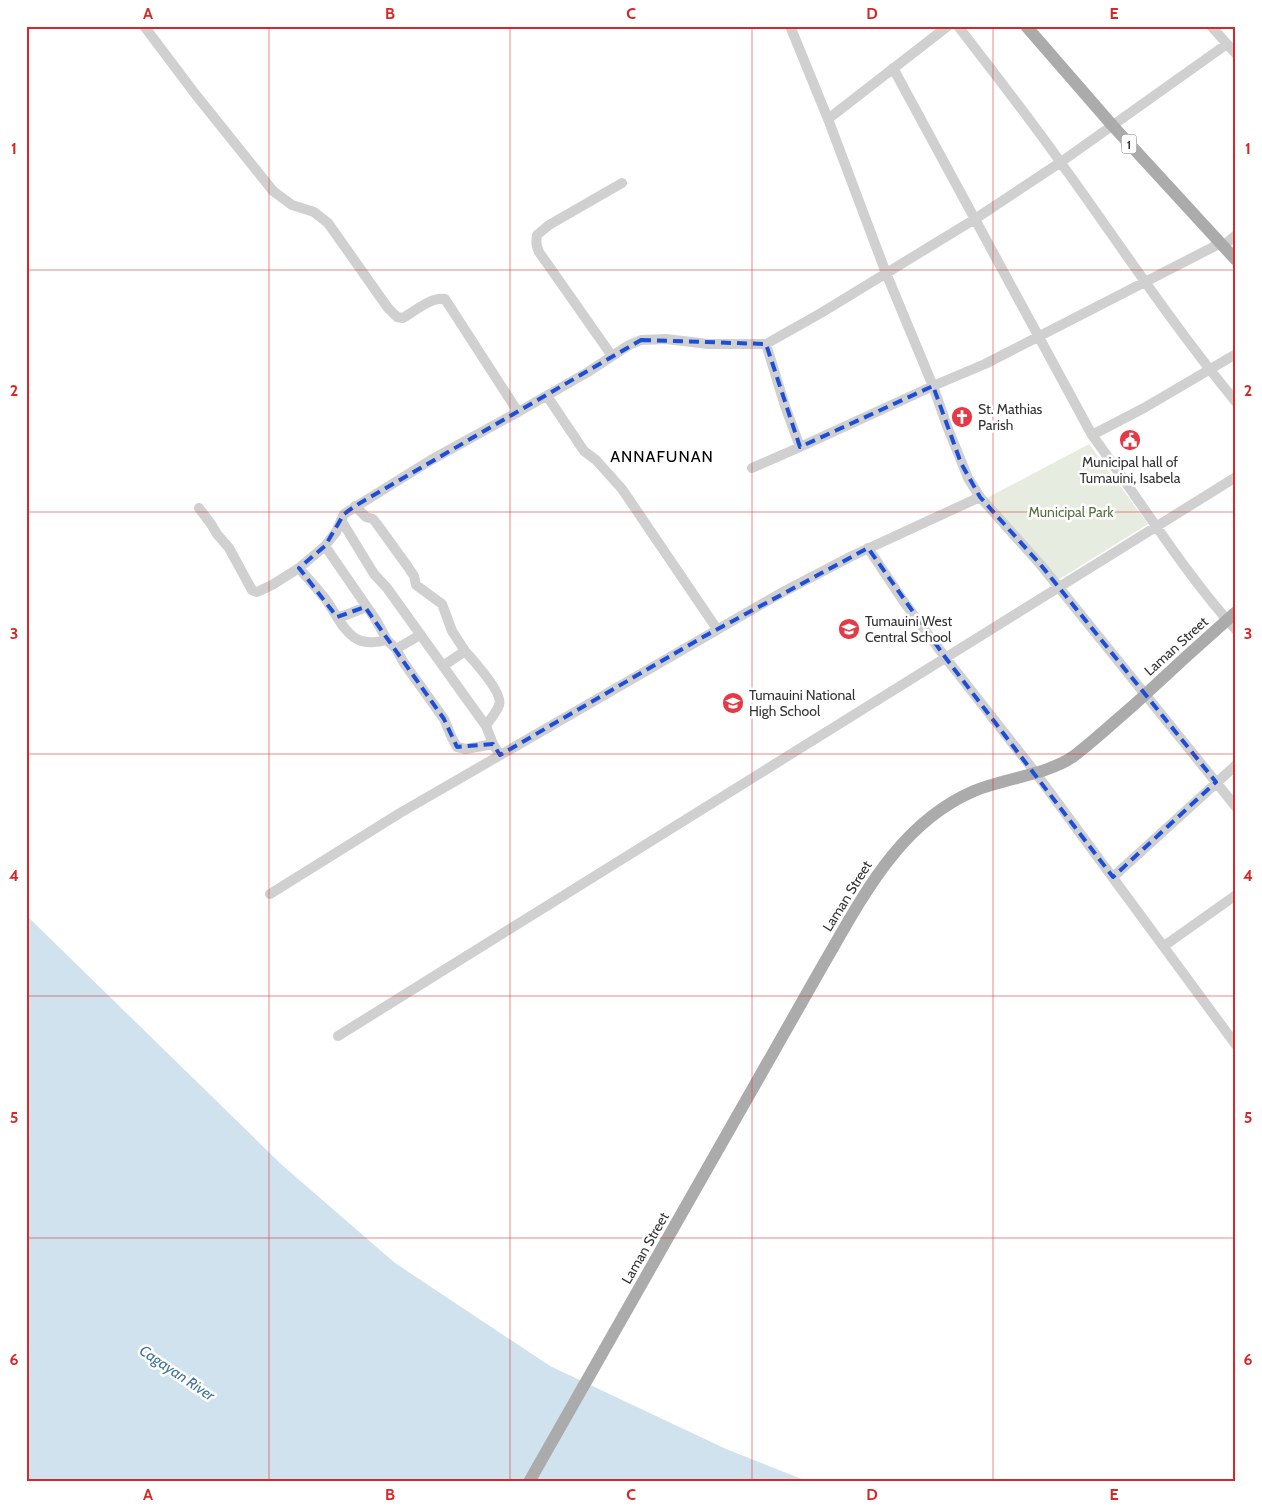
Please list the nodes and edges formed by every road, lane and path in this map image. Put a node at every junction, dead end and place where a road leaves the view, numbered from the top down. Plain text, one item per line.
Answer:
1 (144, 26) edge
2 (790, 26) edge
3 (948, 26) edge
4 (958, 26) edge
5 (1026, 26) edge
6 (1210, 26) edge
7 (1227, 44) junction
8 (1236, 54) edge
9 (893, 68) junction
10 (828, 119) junction
11 (1112, 125) junction
12 (1061, 162) junction
13 (622, 182) dead end
14 (975, 219) junction
15 (1236, 234) edge
16 (1222, 244) junction
17 (1236, 260) edge
18 (886, 273) junction
19 (1144, 282) junction
20 (1039, 336) junction
21 (766, 344) junction
22 (1236, 354) edge
23 (612, 356) junction
24 (1209, 370) junction
25 (933, 386) junction
26 (547, 396) junction
27 (1236, 402) edge
28 (518, 412) junction
29 (1092, 435) junction
30 (800, 448) junction
31 (752, 468) dead end
32 (1236, 477) edge
33 (980, 496) junction
34 (355, 506) junction
35 (199, 508) dead end
36 (341, 520) junction
37 (1155, 526) junction
38 (325, 546) junction
39 (868, 548) junction
40 (299, 568) junction
41 (1060, 588) junction
42 (366, 607) junction
43 (1231, 616) edge
44 (337, 617) junction
45 (717, 629) junction
46 (1236, 630) edge
47 (420, 635) junction
48 (387, 640) junction
49 (396, 649) junction
50 (466, 651) junction
51 (945, 658) junction
52 (443, 666) junction
53 (1145, 695) junction
54 (486, 726) junction
55 (493, 744) junction
56 (500, 755) junction
57 (1236, 765) edge
58 (1034, 772) junction
59 (1216, 782) junction
60 (1236, 807) edge
61 (1113, 877) junction
62 (270, 894) dead end
63 (1236, 895) edge
64 (1164, 946) junction
65 (338, 1036) dead end
66 (1236, 1045) edge
67 (529, 1482) edge

1 - 28 street
2 - 10 street
3 - 9 street
4 - 12 street
5 - 11 main road, 1
6 - 7 street
7 - 8 street
7 - 11 street
9 - 10 street
9 - 14 street
10 - 18 street
11 - 12 street
11 - 16 main road, 1
12 - 14 street
12 - 19 street
13 - 23 street
14 - 18 street
14 - 20 street
15 - 16 street
16 - 17 main road, 1
16 - 19 street
18 - 21 street
18 - 25 street
19 - 20 street
19 - 24 street
20 - 25 street
20 - 29 street
21 - 23 street
21 - 30 street
22 - 24 street
23 - 26 street
24 - 27 street
24 - 29 street
25 - 30 street
25 - 33 street
26 - 28 street
26 - 45 street
28 - 34 street
29 - 37 street
30 - 31 street
32 - 37 street
33 - 39 street
33 - 41 street
34 - 36 street
34 - 50 street
35 - 40 street
36 - 38 street
36 - 47 street
37 - 41 street
37 - 43 street
38 - 40 street
38 - 42 street
39 - 45 street
39 - 51 street
40 - 44 street
41 - 51 street
41 - 53 street
42 - 44 street
42 - 48 street
43 - 46 street
43 - 53 main road, Laman Street
44 - 48 street
45 - 56 street
47 - 49 street
47 - 52 street
48 - 49 street
49 - 55 street
50 - 52 street
50 - 54 street
51 - 58 street
51 - 65 street
52 - 54 street
53 - 58 main road, Laman Street
53 - 59 street
54 - 55 street
55 - 56 street
56 - 62 street
57 - 59 street
58 - 61 street
58 - 67 main road, Laman Street
59 - 60 street
59 - 61 street
61 - 64 street
63 - 64 street
64 - 66 street

